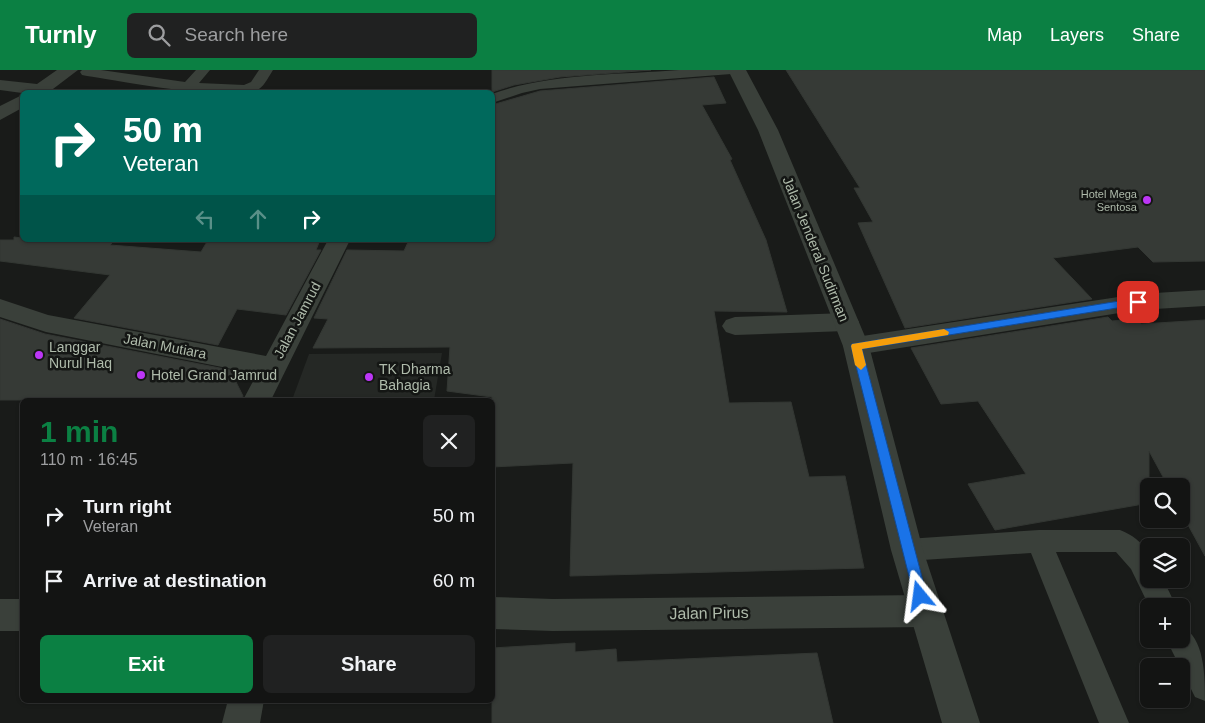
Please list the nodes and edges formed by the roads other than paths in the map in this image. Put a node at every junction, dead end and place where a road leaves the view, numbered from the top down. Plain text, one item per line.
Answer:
1 (69, 70) edge
2 (203, 70) edge
3 (266, 70) edge
4 (731, 70) edge
5 (737, 70) edge
6 (87, 72) dead end
7 (0, 85) edge
8 (188, 87) junction
9 (33, 90) edge
10 (41, 90) edge
11 (495, 98) edge
12 (20, 102) edge
13 (0, 114) edge
14 (338, 242) edge
15 (1205, 298) edge
16 (0, 308) edge
17 (846, 322) junction
18 (735, 326) dead end
19 (856, 346) junction
20 (272, 367) junction
21 (258, 398) edge
22 (1039, 541) junction
23 (907, 550) junction
24 (1158, 598) edge
25 (925, 611) junction
26 (495, 613) edge
27 (20, 614) edge
28 (0, 615) edge
29 (1185, 648) edge
30 (1205, 687) edge
31 (245, 703) edge
32 (241, 723) edge
33 (961, 723) edge
34 (1114, 723) edge

1 - 10 street
2 - 8 lane
3 - 8 lane
4 - 11 lane
5 - 17 street, Jalan Jenderal Sudirman
6 - 8 lane
7 - 9 street
12 - 13 street
14 - 20 street, Jalan Jamrud
15 - 19 street
16 - 20 street, Jalan Mutiara
17 - 18 street
17 - 19 street, Jalan Jenderal Sudirman
19 - 23 street, Jalan Jenderal Sudirman
20 - 21 street, Jalan Jamrud
22 - 23 lane
22 - 24 lane
22 - 34 lane
23 - 25 street, Jalan Jenderal Sudirman
25 - 26 street, Jalan Pirus
25 - 33 street, Jalan Jenderal Sudirman
27 - 28 street
29 - 30 lane
31 - 32 street

